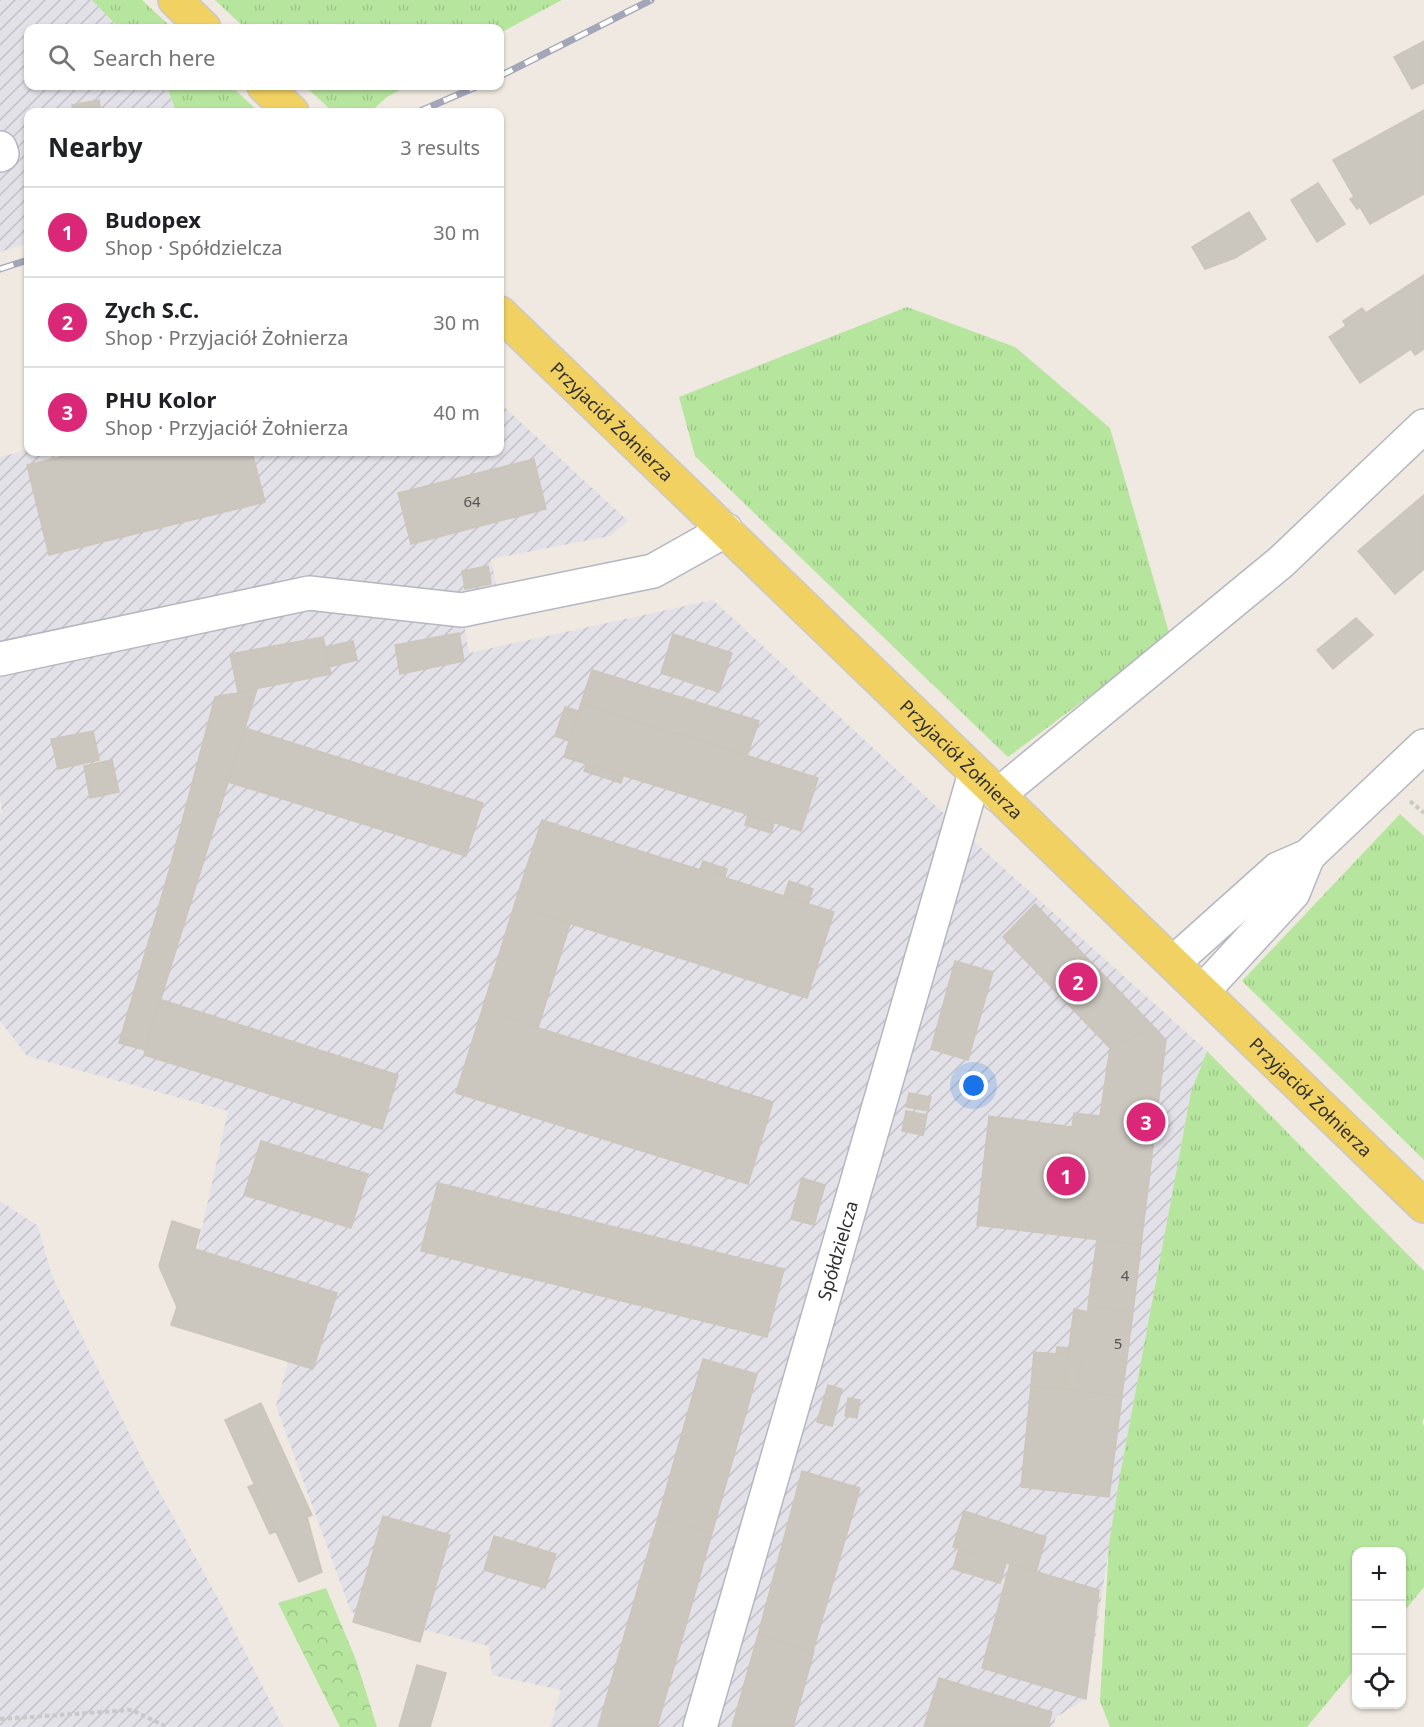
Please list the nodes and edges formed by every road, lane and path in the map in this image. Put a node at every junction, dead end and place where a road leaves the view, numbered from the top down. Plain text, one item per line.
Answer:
1 (175, 0) edge
2 (200, 24) edge
3 (268, 90) edge
4 (288, 108) edge
5 (0, 148) edge
6 (0, 155) edge
7 (504, 318) edge
8 (1424, 426) edge
9 (726, 530) junction
10 (0, 659) edge
11 (1424, 746) edge
12 (987, 784) junction
13 (1308, 855) junction
14 (1173, 963) junction
15 (1203, 991) junction
16 (1424, 1206) edge
17 (0, 1719) edge
18 (167, 1727) edge
19 (700, 1727) edge

1 - 2 main road
3 - 4 main road
5 - 6 street
7 - 9 main road, Przyjaciół Żołnierza
8 - 12 street
9 - 10 street
9 - 12 main road, Przyjaciół Żołnierza
11 - 13 street
12 - 14 main road, Przyjaciół Żołnierza
12 - 19 street, Spółdzielcza
13 - 14 street
13 - 15 street
14 - 15 main road, Przyjaciół Żołnierza
15 - 16 main road, Przyjaciół Żołnierza
17 - 18 path

